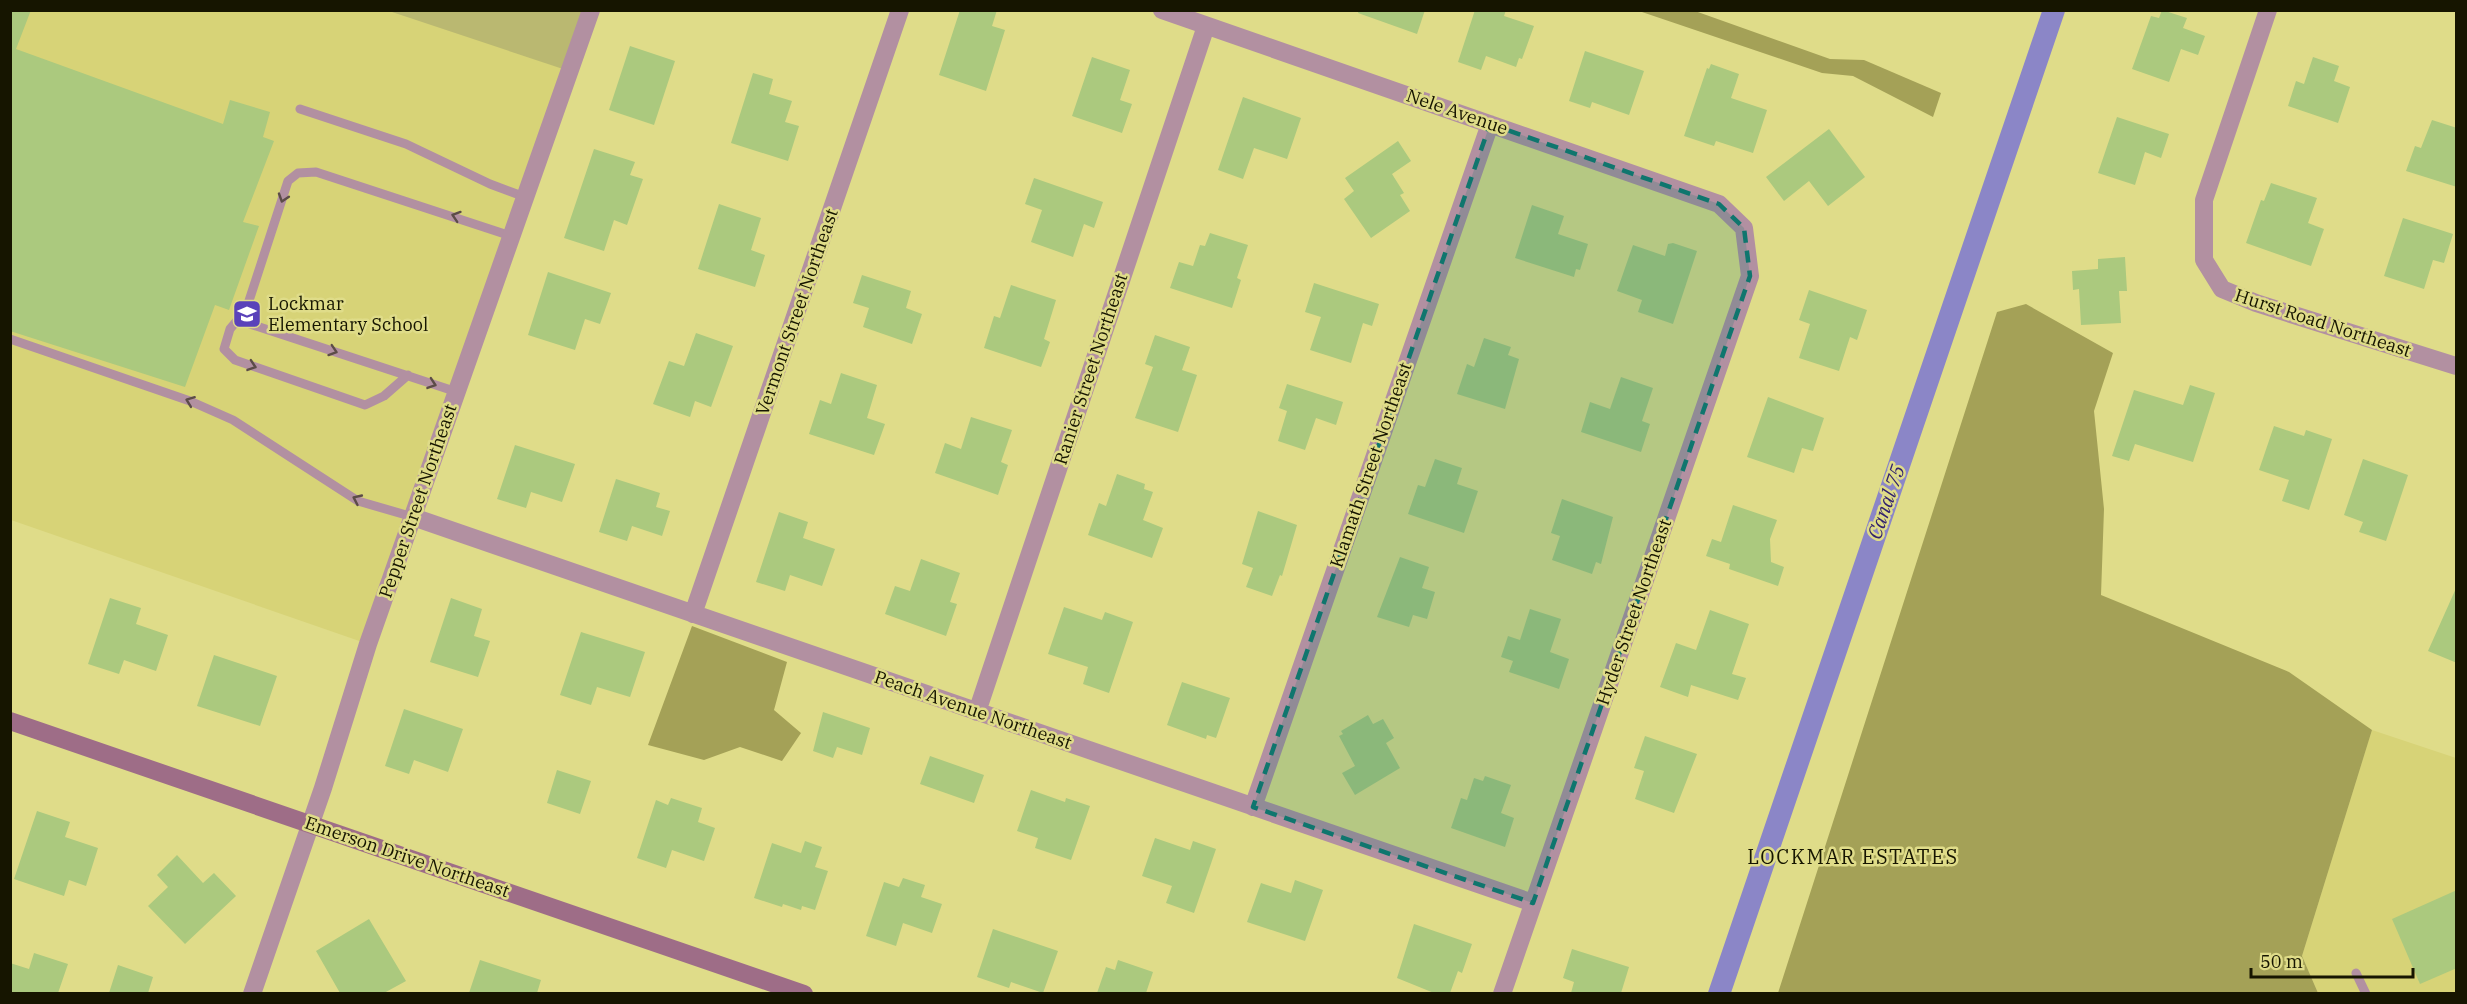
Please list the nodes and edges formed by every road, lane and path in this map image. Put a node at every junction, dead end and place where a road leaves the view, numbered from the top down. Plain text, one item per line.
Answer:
1 (591, 10) edge
2 (900, 10) edge
3 (1162, 10) edge
4 (2268, 10) edge
5 (1206, 26) junction
6 (300, 110) dead end
7 (1490, 124) junction
8 (525, 197) junction
9 (1744, 228) joint
10 (511, 236) junction
11 (237, 320) junction
12 (10, 339) edge
13 (2457, 366) edge
14 (408, 375) junction
15 (457, 392) junction
16 (413, 517) junction
17 (693, 614) junction
18 (977, 712) junction
19 (10, 721) edge
20 (1253, 807) junction
21 (310, 824) junction
22 (1533, 903) junction
23 (2356, 973) dead end
24 (252, 993) edge
25 (804, 993) edge
26 (1502, 993) edge
27 (2366, 993) edge

1 - 8 street, Pepper Street Northeast
2 - 17 street, Vermont Street Northeast
3 - 5 street, Nele Avenue
4 - 13 street, Hurst Road Northeast
5 - 7 street, Nele Avenue
5 - 18 street, Ranier Street Northeast
6 - 8 lane
7 - 9 street, Nele Avenue
7 - 20 street, Klamath Street Northeast
8 - 10 street, Pepper Street Northeast
9 - 22 street, Hyder Street Northeast
10 -> 11 lane
10 - 15 street, Pepper Street Northeast
11 -> 14 lane
11 -> 14 lane
16 -> 12 lane
14 -> 15 lane
15 - 16 street, Pepper Street Northeast
16 - 17 street, Peach Avenue Northeast
16 - 21 street, Pepper Street Northeast
17 - 18 street, Peach Avenue Northeast
18 - 20 street, Peach Avenue Northeast
19 - 21 street, Emerson Drive Northeast
20 - 22 street, Peach Avenue Northeast
21 - 24 street, Pepper Street Northeast
21 - 25 street, Emerson Drive Northeast
22 - 26 street, Hyder Street Northeast
23 - 27 lane

